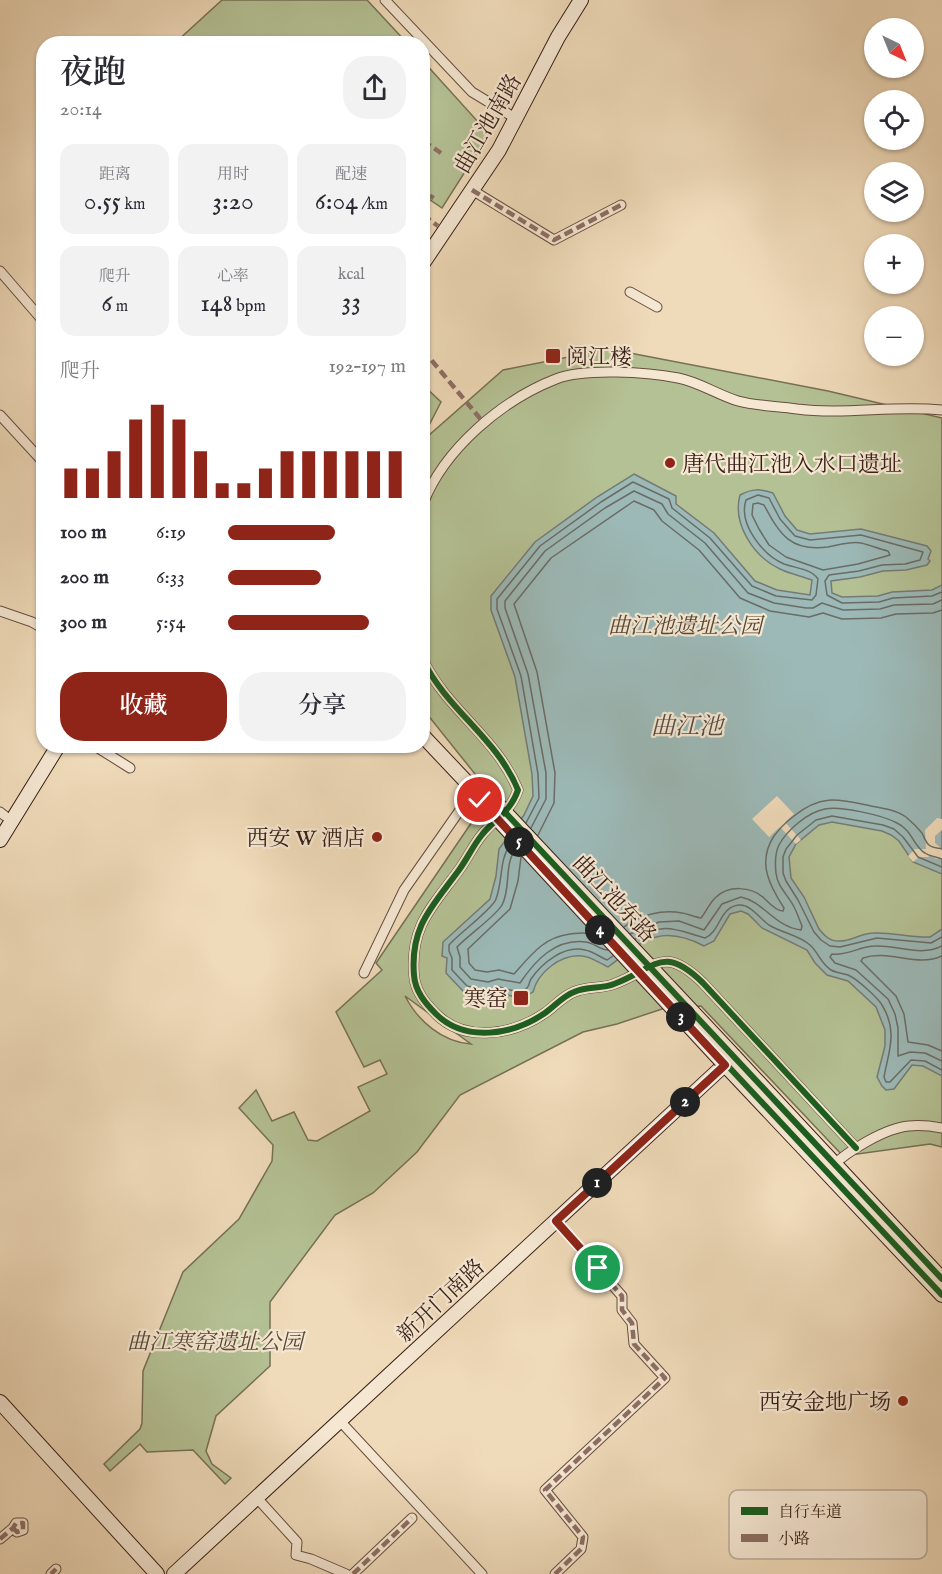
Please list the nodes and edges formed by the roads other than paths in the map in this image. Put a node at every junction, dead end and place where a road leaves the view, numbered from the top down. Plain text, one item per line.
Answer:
1 (386, 0) edge
2 (571, 0) edge
3 (581, 0) edge
4 (420, 36) edge
5 (430, 47) edge
6 (511, 116) junction
7 (472, 190) junction
8 (621, 205) dead end
9 (430, 238) edge
10 (430, 253) edge
11 (0, 271) edge
12 (630, 292) dead end
13 (657, 307) dead end
14 (36, 313) edge
15 (942, 410) edge
16 (0, 415) edge
17 (36, 454) edge
18 (430, 492) edge
19 (0, 611) edge
20 (36, 626) edge
21 (430, 672) edge
22 (430, 744) edge
23 (43, 753) edge
24 (54, 753) edge
25 (106, 753) edge
26 (130, 768) dead end
27 (477, 795) junction
28 (2, 817) edge
29 (0, 840) edge
30 (364, 973) dead end
31 (730, 1060) junction
32 (942, 1128) edge
33 (856, 1148) junction
34 (831, 1167) junction
35 (556, 1221) junction
36 (942, 1279) edge
37 (942, 1295) edge
38 (0, 1402) edge
39 (340, 1421) junction
40 (257, 1498) junction
41 (412, 1518) dead end
42 (13, 1528) dead end
43 (0, 1539) edge
44 (157, 1574) edge
45 (174, 1574) edge
46 (346, 1574) edge
47 (353, 1574) edge
48 (482, 1574) edge
49 (555, 1574) edge

1 - 4 street
2 - 6 main road, 曲江池南路
3 - 6 main road, 曲江池南路
5 - 6 street
6 - 7 main road, 曲江池南路
6 - 9 main road, 曲江池南路
7 - 8 street
7 - 10 main road, 曲江池南路
11 - 14 street
12 - 13 street
15 - 18 street
16 - 17 street
19 - 20 street
21 - 33 street
22 - 27 main road, 曲江池东路
23 - 28 main road
24 - 29 main road
25 - 26 street
27 - 30 street
27 - 31 main road, 曲江池东路, bridge
31 - 34 main road, 曲江池东路
31 - 35 main road, 新开门南路
32 - 33 street
33 - 34 street
34 - 36 main road, 曲江池东路
34 - 37 main road, 曲江池东路
35 - 39 main road, 新开门南路
35 - 49 street
38 - 44 main road
39 - 40 main road, 新开门南路
39 - 48 street
40 - 45 main road, 新开门南路
40 - 46 street
41 - 47 street
42 - 43 street

